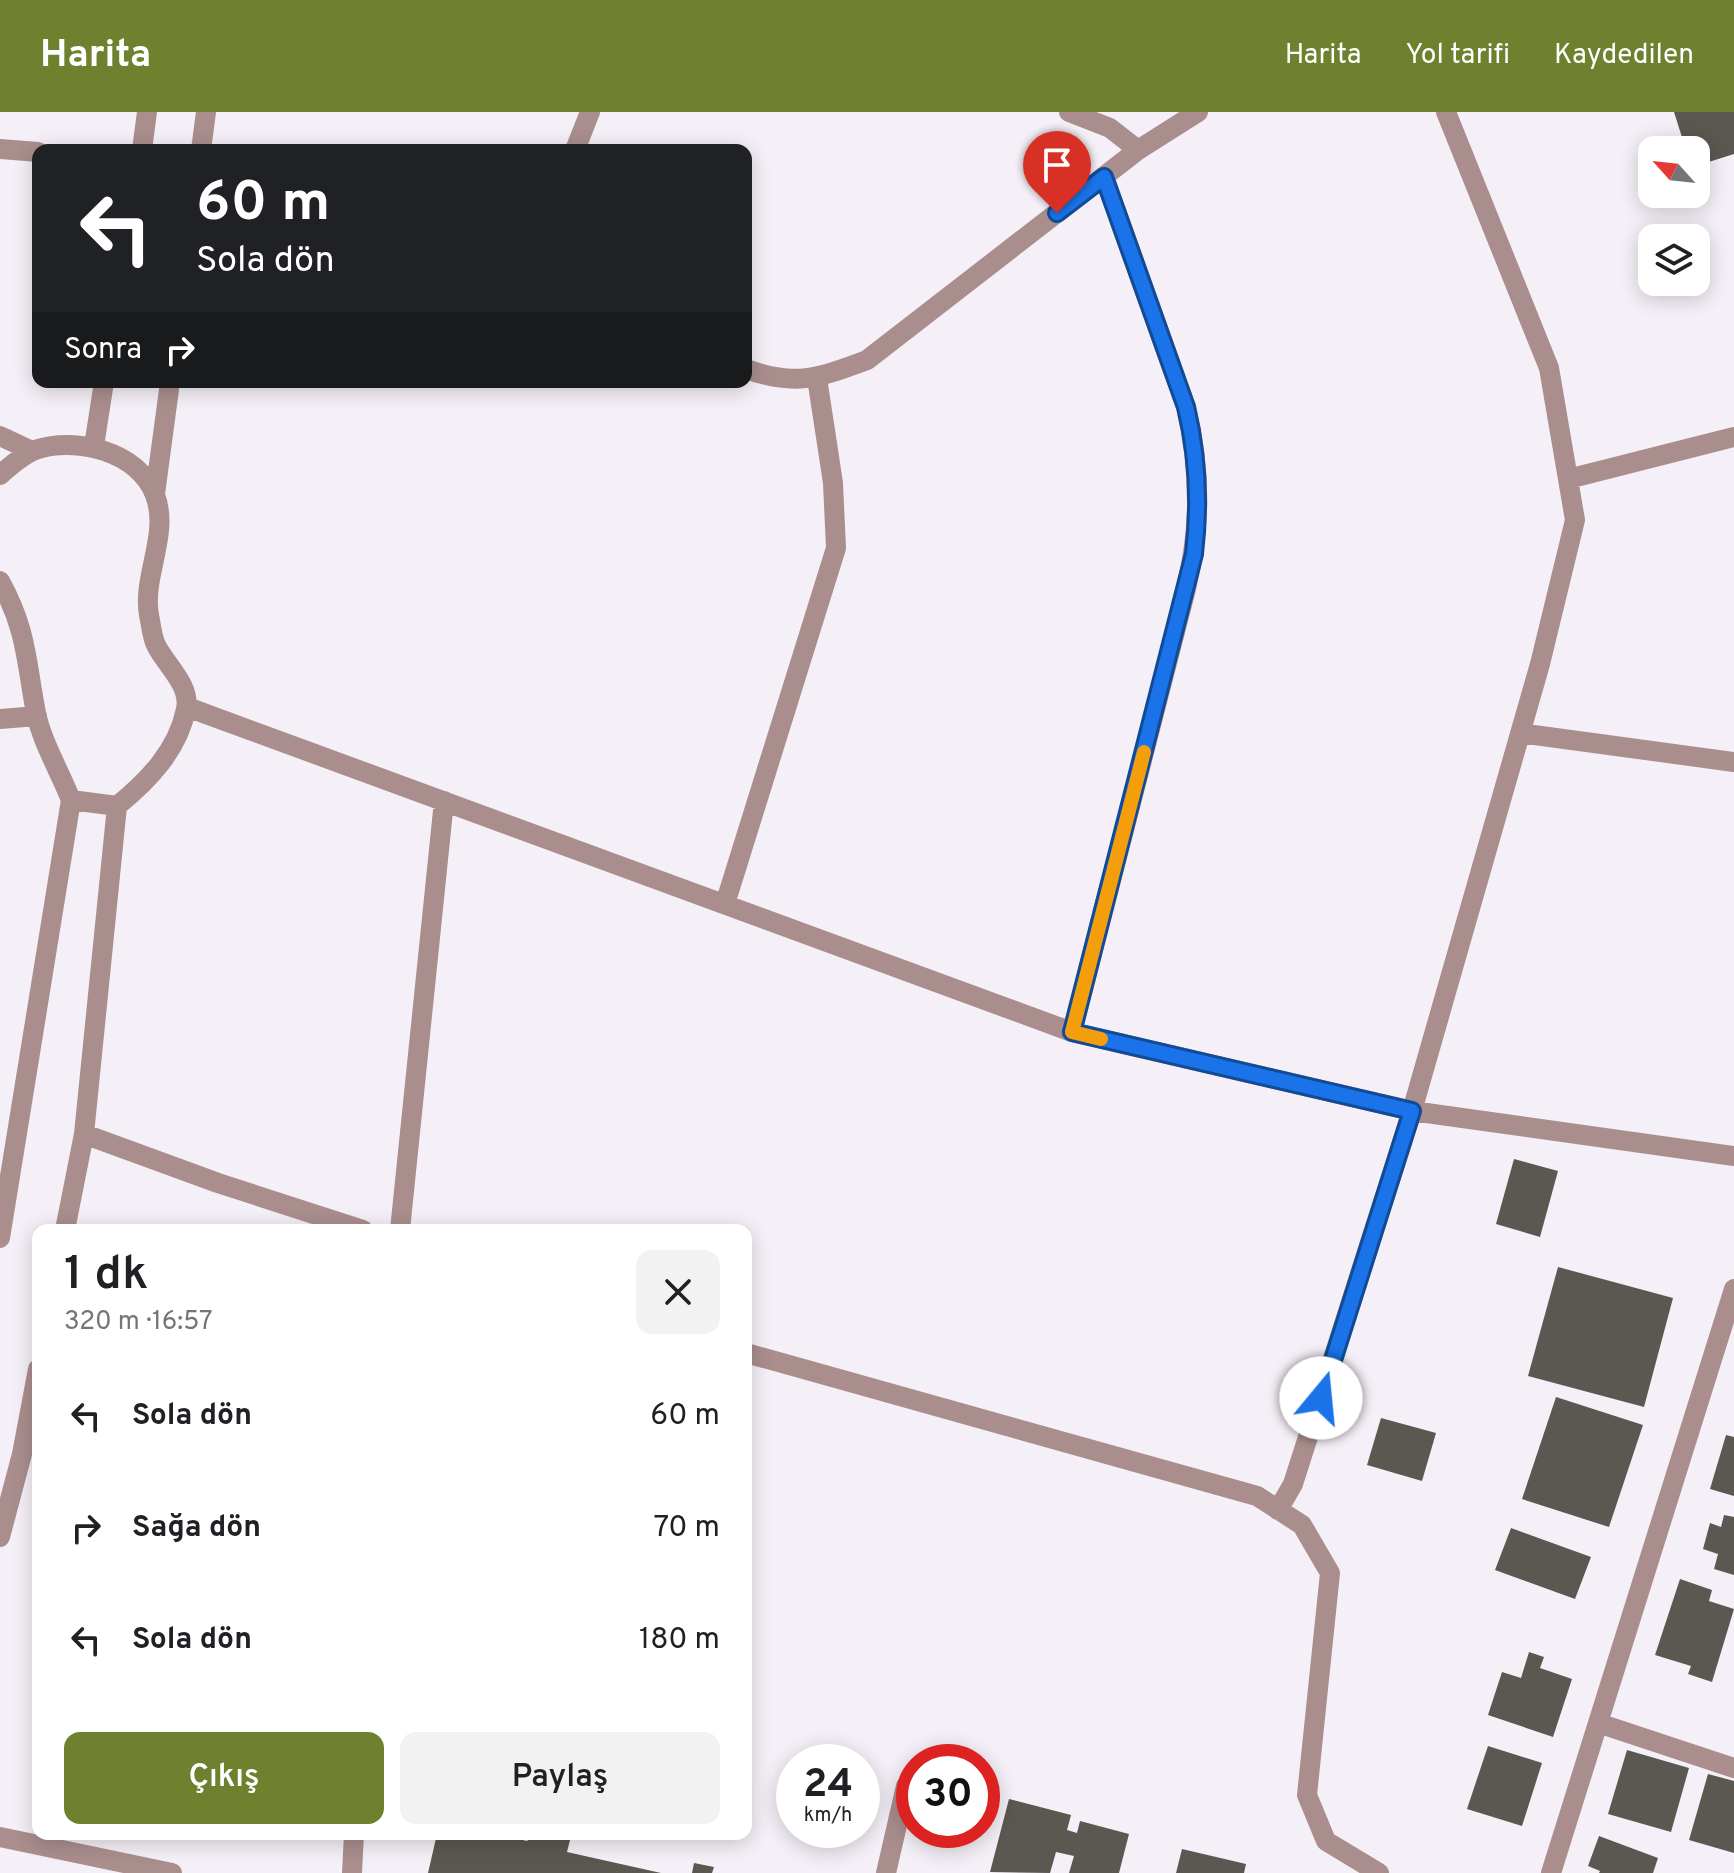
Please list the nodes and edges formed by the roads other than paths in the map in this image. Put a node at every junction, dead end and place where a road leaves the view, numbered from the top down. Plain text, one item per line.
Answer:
1 (147, 112) edge
2 (206, 112) edge
3 (590, 112) edge
4 (1069, 112) edge
5 (1198, 112) edge
6 (1446, 112) edge
7 (143, 144) edge
8 (202, 144) edge
9 (577, 144) edge
10 (0, 149) edge
11 (1138, 150) junction
12 (32, 152) edge
13 (1104, 177) junction
14 (752, 371) edge
15 (817, 378) junction
16 (103, 388) edge
17 (169, 388) edge
18 (0, 436) edge
19 (1734, 437) edge
20 (94, 446) junction
21 (32, 451) junction
22 (0, 475) edge
23 (1568, 479) junction
24 (155, 494) junction
25 (0, 581) edge
26 (187, 707) junction
27 (37, 716) junction
28 (0, 719) edge
29 (1520, 733) junction
30 (1734, 762) edge
31 (71, 800) junction
32 (444, 801) junction
33 (117, 806) junction
34 (725, 904) junction
35 (1072, 1032) junction
36 (1412, 1111) junction
37 (10, 1113) edge
38 (84, 1134) junction
39 (1734, 1156) edge
40 (66, 1224) edge
41 (344, 1224) edge
42 (401, 1224) edge
43 (0, 1238) edge
44 (1734, 1289) edge
45 (752, 1355) edge
46 (32, 1401) edge
47 (1278, 1510) junction
48 (0, 1537) edge
49 (1598, 1723) junction
50 (1734, 1768) edge
51 (896, 1830) edge
52 (0, 1837) edge
53 (354, 1840) edge
54 (172, 1873) edge
55 (352, 1873) edge
56 (886, 1873) edge
57 (1379, 1873) edge
58 (1551, 1873) edge

1 - 7 street
2 - 8 street
3 - 9 street
4 - 11 street
5 - 11 street
6 - 23 street
10 - 12 street
11 - 13 street
13 - 15 street
13 - 35 street
14 - 15 street
15 - 34 street
16 - 20 street
17 - 24 street
18 - 21 street
19 - 23 street
20 - 21 street
20 - 24 street
21 - 22 street
23 - 29 street
24 - 26 street
25 - 27 street
26 - 32 street
26 - 33 street
27 - 28 street
27 - 31 street
29 - 30 street
29 - 36 street
31 - 33 street
31 - 37 street
32 - 34 street
32 - 42 street
33 - 38 street
34 - 35 street
35 - 36 street
36 - 39 street
36 - 47 street
37 - 43 street
38 - 40 street
38 - 41 street
44 - 49 street
45 - 47 street
46 - 48 street
47 - 57 street
49 - 50 street
49 - 58 street
51 - 56 street
52 - 54 street
53 - 55 street

